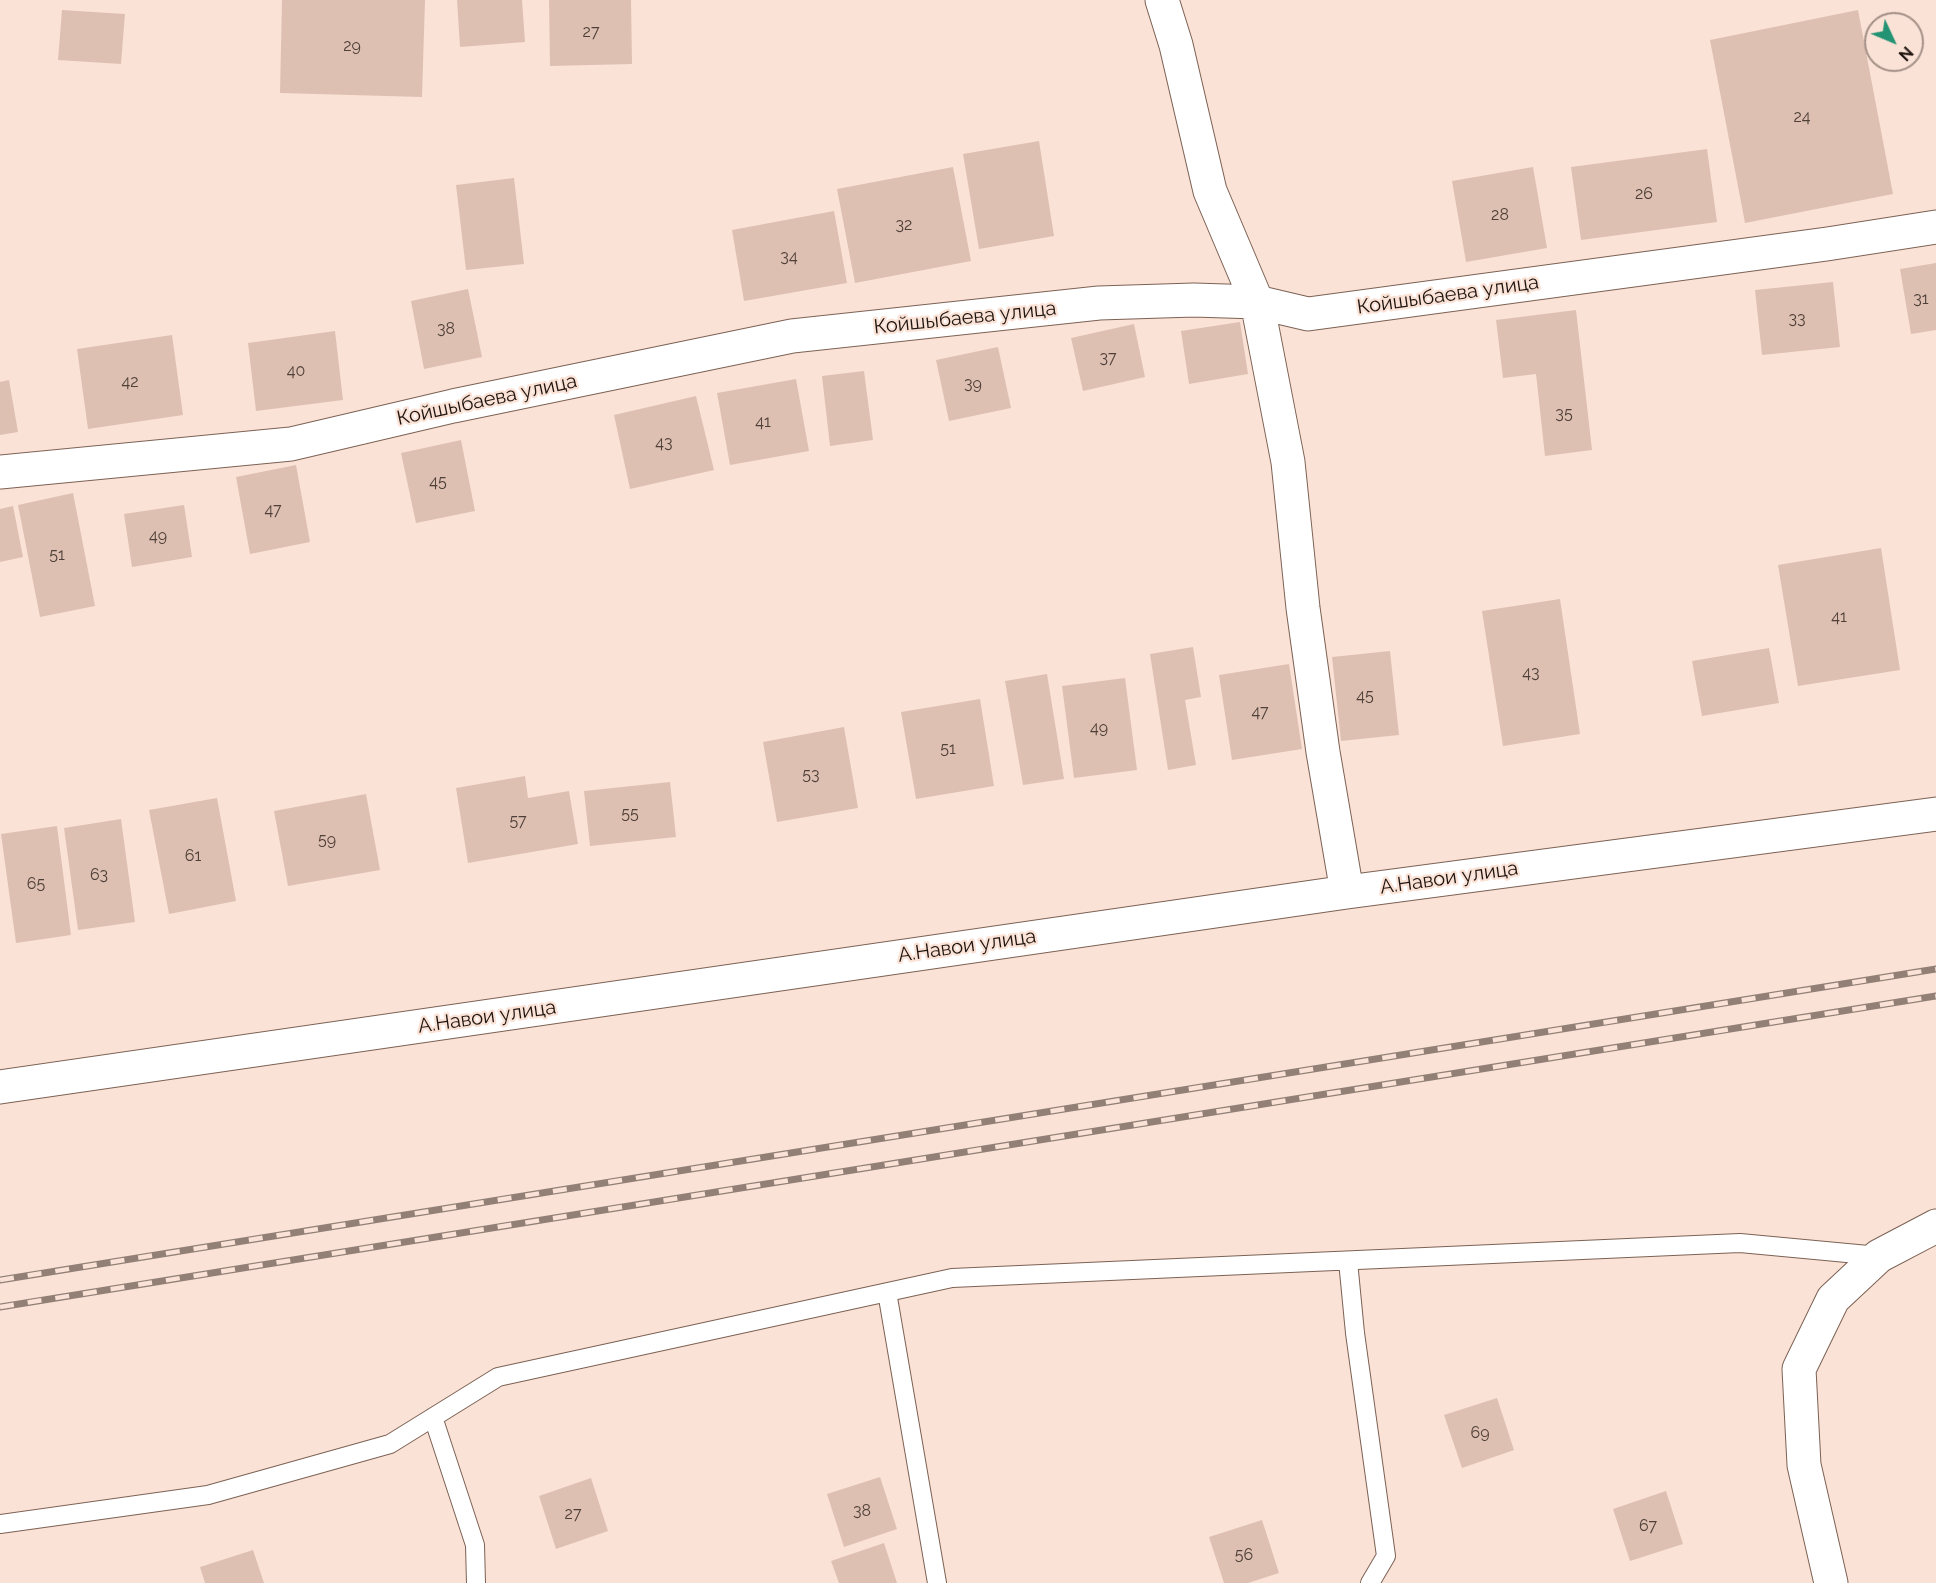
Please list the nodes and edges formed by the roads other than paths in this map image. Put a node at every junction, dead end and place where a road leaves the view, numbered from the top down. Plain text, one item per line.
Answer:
1 (1162, 0) edge
2 (1936, 227) edge
3 (1257, 302) junction
4 (0, 472) edge
5 (1936, 814) edge
6 (1347, 892) junction
7 (0, 1087) edge
8 (1936, 1226) edge
9 (1879, 1256) junction
10 (1348, 1261) junction
11 (887, 1292) junction
12 (433, 1417) junction
13 (0, 1524) edge
14 (476, 1583) edge
15 (936, 1583) edge
16 (1370, 1583) edge
17 (1831, 1583) edge

1 - 3 street
2 - 3 street, Койшыбаева улица
3 - 4 street, Койшыбаева улица
3 - 6 street
5 - 6 street, А.Навои улица
6 - 7 street, А.Навои улица
8 - 9 street
9 - 10 lane
9 - 17 street
10 - 11 lane
10 - 16 lane
11 - 12 lane
11 - 15 lane
12 - 13 lane
12 - 14 lane

